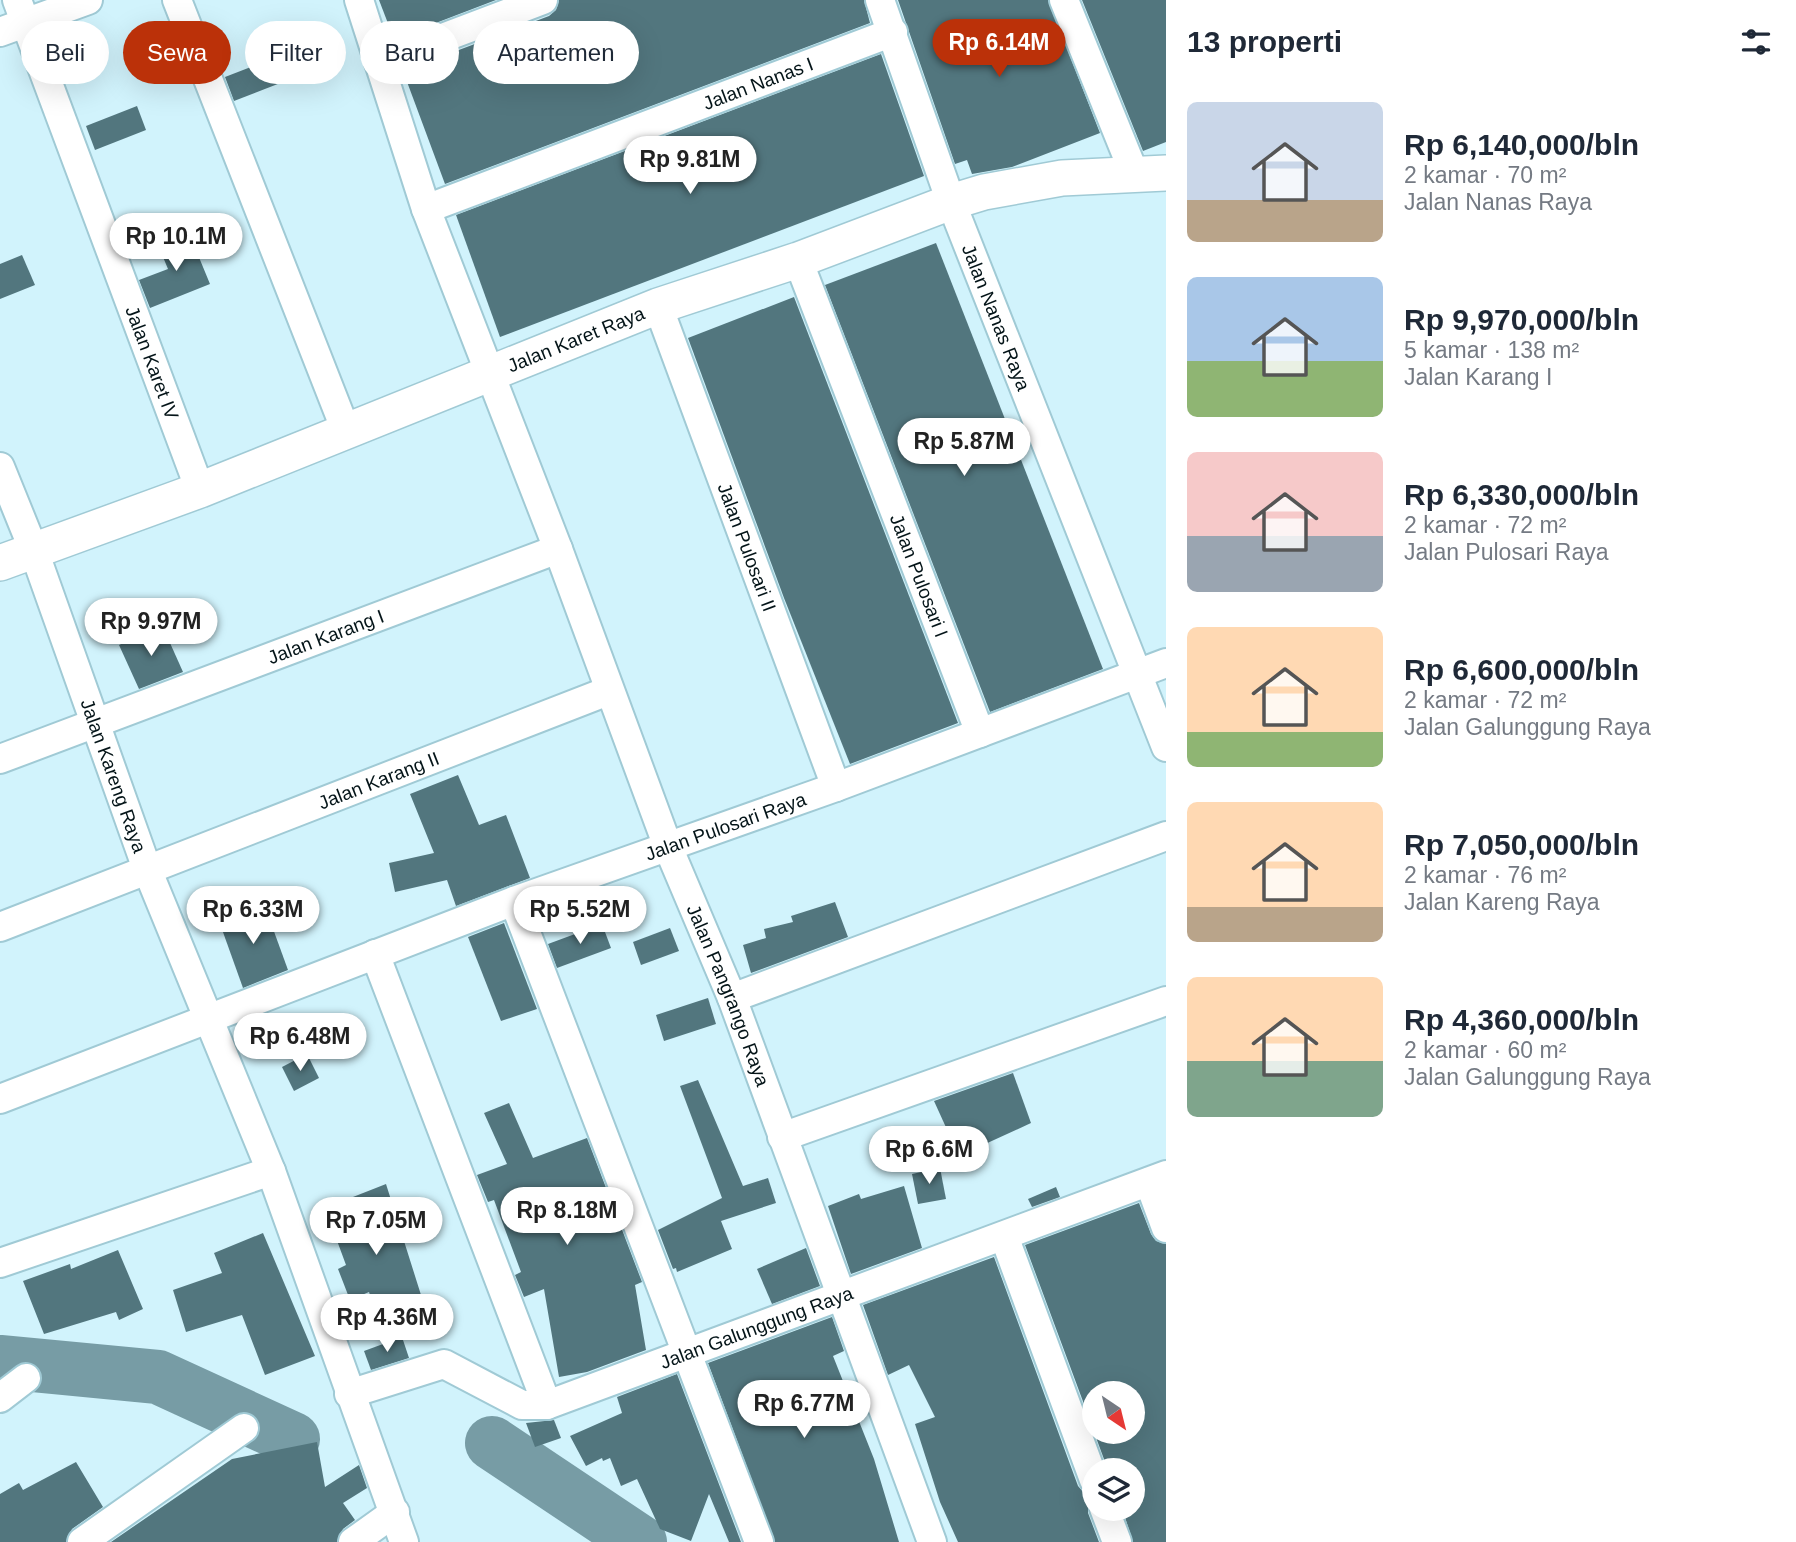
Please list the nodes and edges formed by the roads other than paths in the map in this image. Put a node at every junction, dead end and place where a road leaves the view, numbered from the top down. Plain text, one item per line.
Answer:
1 (88, 0) edge
2 (177, 0) edge
3 (359, 0) edge
4 (543, 0) edge
5 (880, 0) edge
6 (1064, 0) edge
7 (22, 11) edge
8 (366, 21) edge
9 (0, 32) edge
10 (459, 32) edge
11 (892, 32) junction
12 (386, 84) edge
13 (1150, 173) edge
14 (951, 202) junction
15 (426, 209) junction
16 (799, 260) junction
17 (659, 306) junction
18 (491, 373) junction
19 (346, 431) junction
20 (0, 467) edge
21 (200, 490) junction
22 (558, 549) junction
23 (34, 551) junction
24 (0, 563) edge
25 (1166, 663) edge
26 (1139, 673) junction
27 (608, 691) junction
28 (94, 723) junction
29 (980, 733) junction
30 (1166, 747) edge
31 (0, 759) edge
32 (836, 787) junction
33 (1166, 836) edge
34 (668, 847) junction
35 (148, 869) junction
36 (514, 901) junction
37 (0, 927) edge
38 (375, 954) junction
39 (732, 998) junction
40 (1166, 1001) edge
41 (210, 1019) junction
42 (0, 1099) edge
43 (782, 1137) junction
44 (271, 1171) junction
45 (1157, 1178) edge
46 (1166, 1228) edge
47 (1004, 1236) junction
48 (0, 1262) edge
49 (842, 1296) junction
50 (687, 1354) junction
51 (26, 1378) dead end
52 (355, 1392) junction
53 (0, 1398) edge
54 (547, 1405) junction
55 (244, 1428) dead end
56 (1086, 1458) edge
57 (395, 1512) junction
58 (1109, 1521) edge
59 (82, 1542) edge
60 (353, 1542) edge
61 (404, 1542) edge
62 (759, 1542) edge
63 (932, 1542) edge
64 (1116, 1542) edge

1 - 7 street
2 - 19 street
3 - 8 street, Jalan Pangrango Raya
4 - 10 street
5 - 11 street, Jalan Nanas Raya
6 - 13 street
7 - 9 street
7 - 21 street, Jalan Karet IV
11 - 14 street, Jalan Nanas Raya
11 - 15 street, Jalan Nanas I
12 - 15 street, Jalan Pangrango Raya
13 - 14 street, Jalan Karet Raya
14 - 16 street, Jalan Karet Raya
14 - 26 street, Jalan Nanas Raya
15 - 18 street, Jalan Pangrango Raya
16 - 17 street, Jalan Karet Raya
16 - 29 street, Jalan Pulosari I
17 - 18 street, Jalan Karet Raya
17 - 32 street, Jalan Pulosari II
18 - 19 street, Jalan Karet Raya
18 - 22 street, Jalan Pangrango Raya
19 - 21 street, Jalan Karet Raya
20 - 23 street, Jalan Kareng Raya
21 - 23 street, Jalan Karet Raya
22 - 27 street, Jalan Pangrango Raya
22 - 28 street, Jalan Karang I
23 - 24 street, Jalan Karet Raya
23 - 28 street, Jalan Kareng Raya
25 - 26 street, Jalan Pulosari Raya
26 - 29 street, Jalan Pulosari Raya
26 - 30 street, Jalan Nanas Raya
27 - 34 street, Jalan Pangrango Raya
27 - 35 street, Jalan Karang II
28 - 31 street, Jalan Karang I
28 - 35 street, Jalan Kareng Raya
29 - 32 street, Jalan Pulosari Raya
32 - 34 street, Jalan Pulosari Raya
33 - 39 street
34 - 36 street, Jalan Pulosari Raya
34 - 39 street, Jalan Pangrango Raya
35 - 37 street, Jalan Karang II
35 - 41 street, Jalan Kareng Raya
36 - 38 street, Jalan Pulosari Raya
36 - 50 street
38 - 41 street, Jalan Pulosari Raya
38 - 54 street
39 - 43 street, Jalan Pangrango Raya
40 - 43 street
41 - 42 street, Jalan Pulosari Raya
41 - 44 street, Jalan Kareng Raya
43 - 49 street, Jalan Pangrango Raya
44 - 48 street
44 - 52 street, Jalan Kareng Raya
45 - 46 street
45 - 47 street, Jalan Galunggung Raya
47 - 49 street, Jalan Galunggung Raya
47 - 56 street
49 - 50 street, Jalan Galunggung Raya
49 - 63 street, Jalan Pangrango Raya
50 - 54 street, Jalan Galunggung Raya
50 - 62 street
51 - 53 street
52 - 54 street, Jalan Galunggung Raya
52 - 57 street, Jalan Kareng Raya
55 - 59 street
57 - 60 street
57 - 61 street, Jalan Kareng Raya
58 - 64 street

